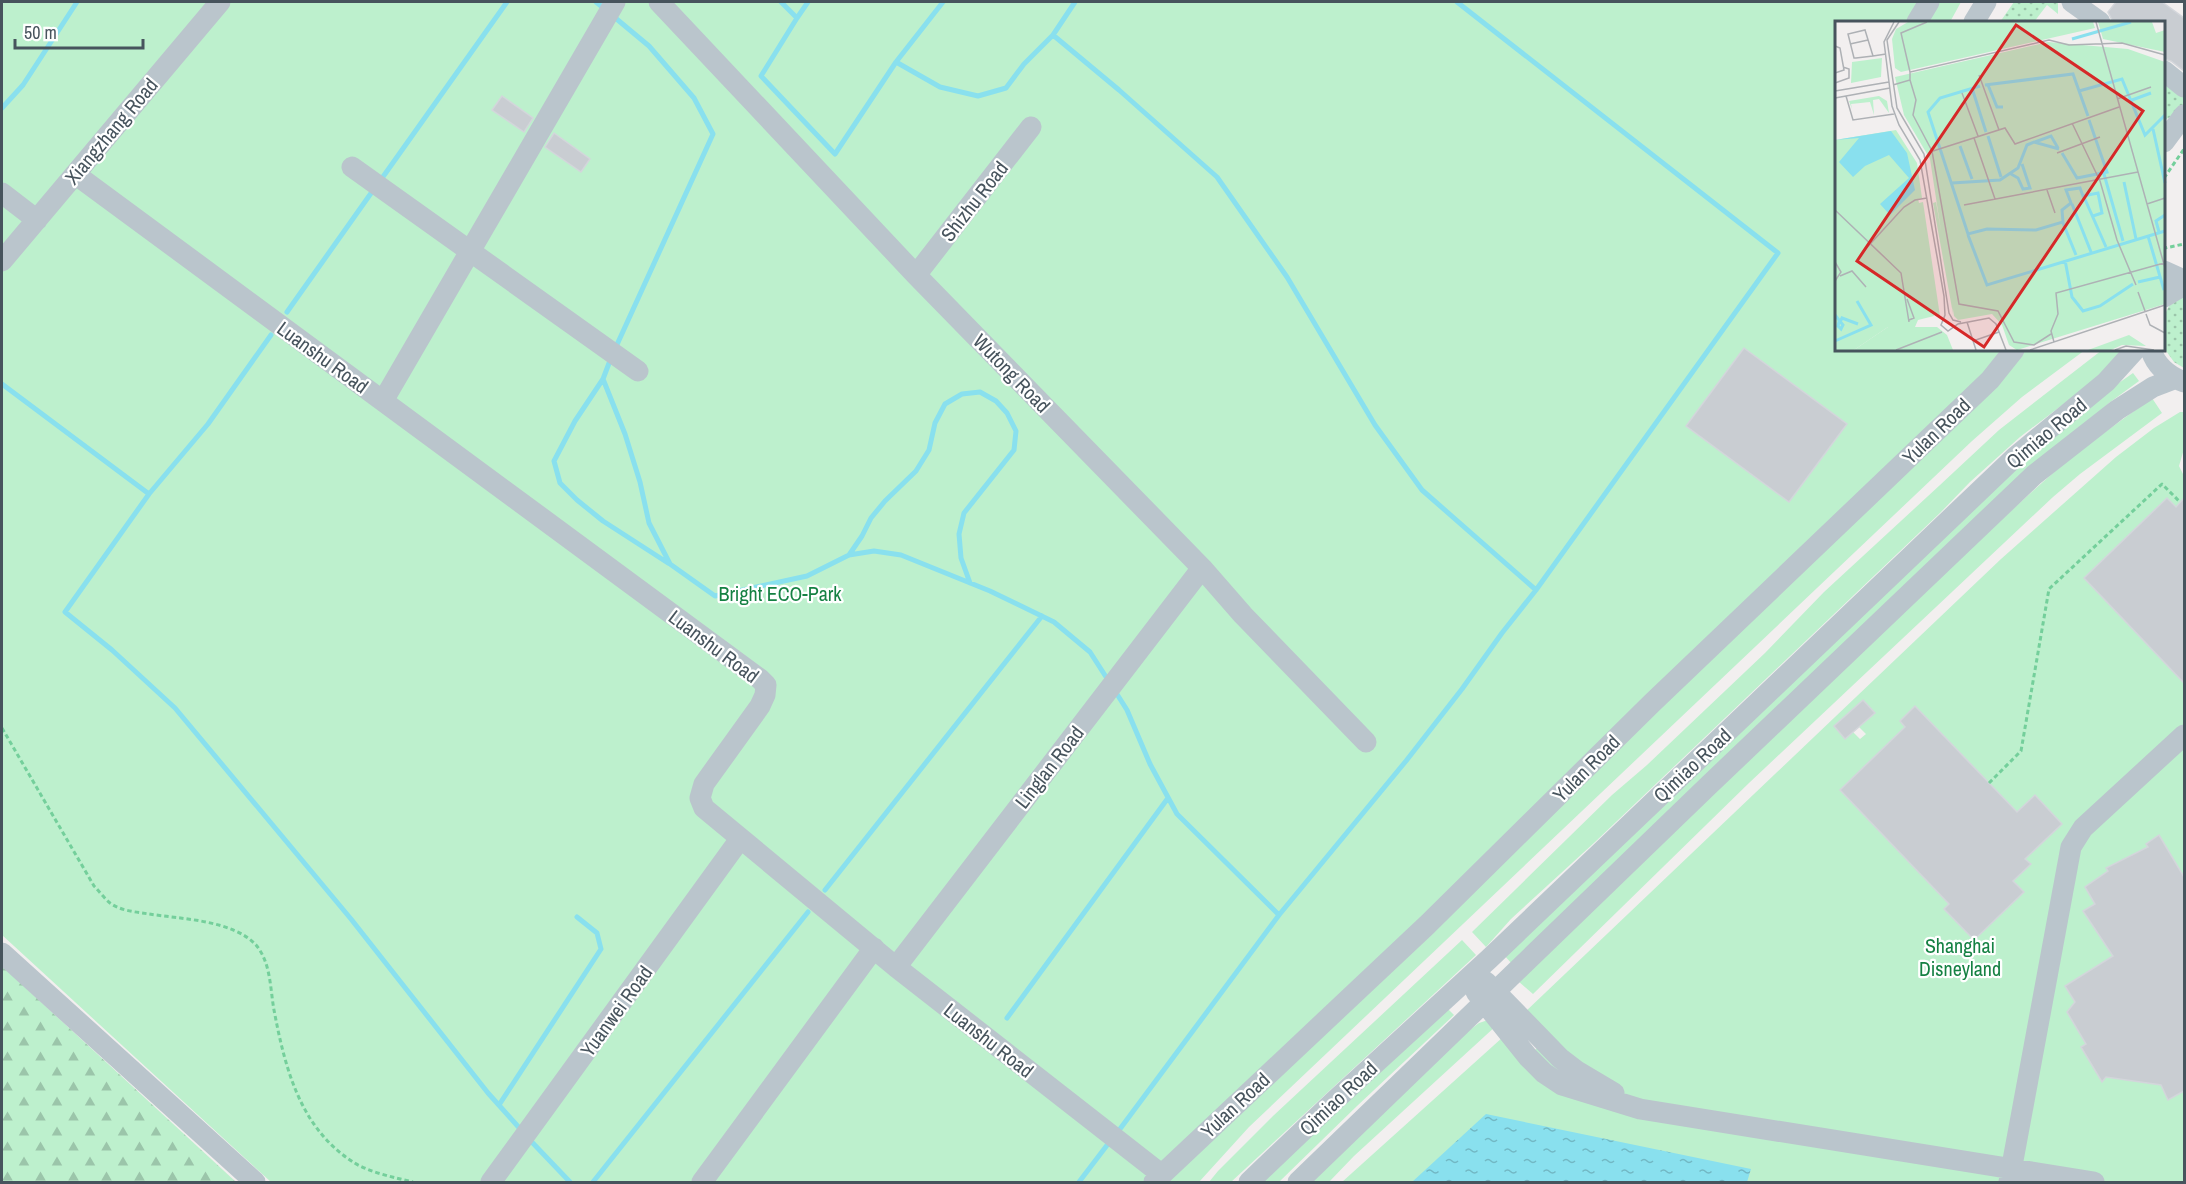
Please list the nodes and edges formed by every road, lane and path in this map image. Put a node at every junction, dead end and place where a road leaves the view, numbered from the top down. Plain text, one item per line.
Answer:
1 (220, 2) edge
2 (659, 2) edge
3 (1929, 2) edge
4 (1986, 2) edge
5 (2002, 2) edge
6 (2072, 2) edge
7 (611, 9) edge
8 (1918, 21) edge
9 (1975, 21) edge
10 (1991, 21) edge
11 (2099, 21) edge
12 (2165, 73) edge
13 (2184, 87) edge
14 (2184, 115) edge
15 (1031, 127) dead end
16 (2165, 139) edge
17 (2184, 149) edge
18 (352, 167) dead end
19 (75, 174) junction
20 (2165, 175) edge
21 (2, 193) edge
22 (37, 220) junction
23 (2184, 244) edge
24 (2165, 248) edge
25 (470, 251) junction
26 (2, 261) edge
27 (2165, 272) edge
28 (916, 275) junction
29 (2184, 280) edge
30 (2184, 285) edge
31 (2165, 295) edge
32 (2013, 351) edge
33 (2134, 351) edge
34 (2152, 351) edge
35 (638, 371) dead end
36 (2179, 380) edge
37 (383, 401) junction
38 (2180, 502) dead end
39 (1202, 568) junction
40 (2, 728) edge
41 (2184, 735) edge
42 (1366, 742) dead end
43 (1989, 783) dead end
44 (740, 838) junction
45 (874, 948) junction
46 (2, 953) edge
47 (896, 967) junction
48 (1471, 976) junction
49 (1490, 996) junction
50 (2010, 1176) edge
51 (1157, 1178) edge
52 (255, 1182) edge
53 (413, 1182) edge
54 (491, 1182) edge
55 (702, 1182) edge
56 (1249, 1182) edge
57 (1298, 1182) edge
58 (2094, 1182) edge

1 - 19 street, Xiangzhang Road
2 - 28 street, Wutong Road
3 - 8 street
4 - 9 street
5 - 10 street
6 - 11 street
7 - 25 street
12 - 13 street
14 - 16 street
15 - 28 street, Shizhu Road
17 - 20 path
18 - 25 street
19 - 22 street, Xiangzhang Road
19 - 37 street, Luanshu Road
21 - 22 street
22 - 26 street, Xiangzhang Road
23 - 24 path
25 - 35 street
25 - 37 street
27 - 29 street
28 - 39 street, Wutong Road
30 - 31 street
32 - 51 street, Yulan Road
33 - 48 street, Qimiao Road
34 - 36 street
36 - 49 street, Qimiao Road
37 - 44 street, Luanshu Road
38 - 43 path
39 - 42 street, Wutong Road
39 - 47 street, Linglan Road
40 - 53 path
41 - 50 street
44 - 45 street, Luanshu Road
44 - 54 street, Yuanwei Road
45 - 47 street, Luanshu Road
45 - 55 street
46 - 52 street
47 - 51 street, Luanshu Road
48 - 49 street
48 - 56 street, Qimiao Road
49 - 50 street
49 - 57 street, Qimiao Road
50 - 58 street

